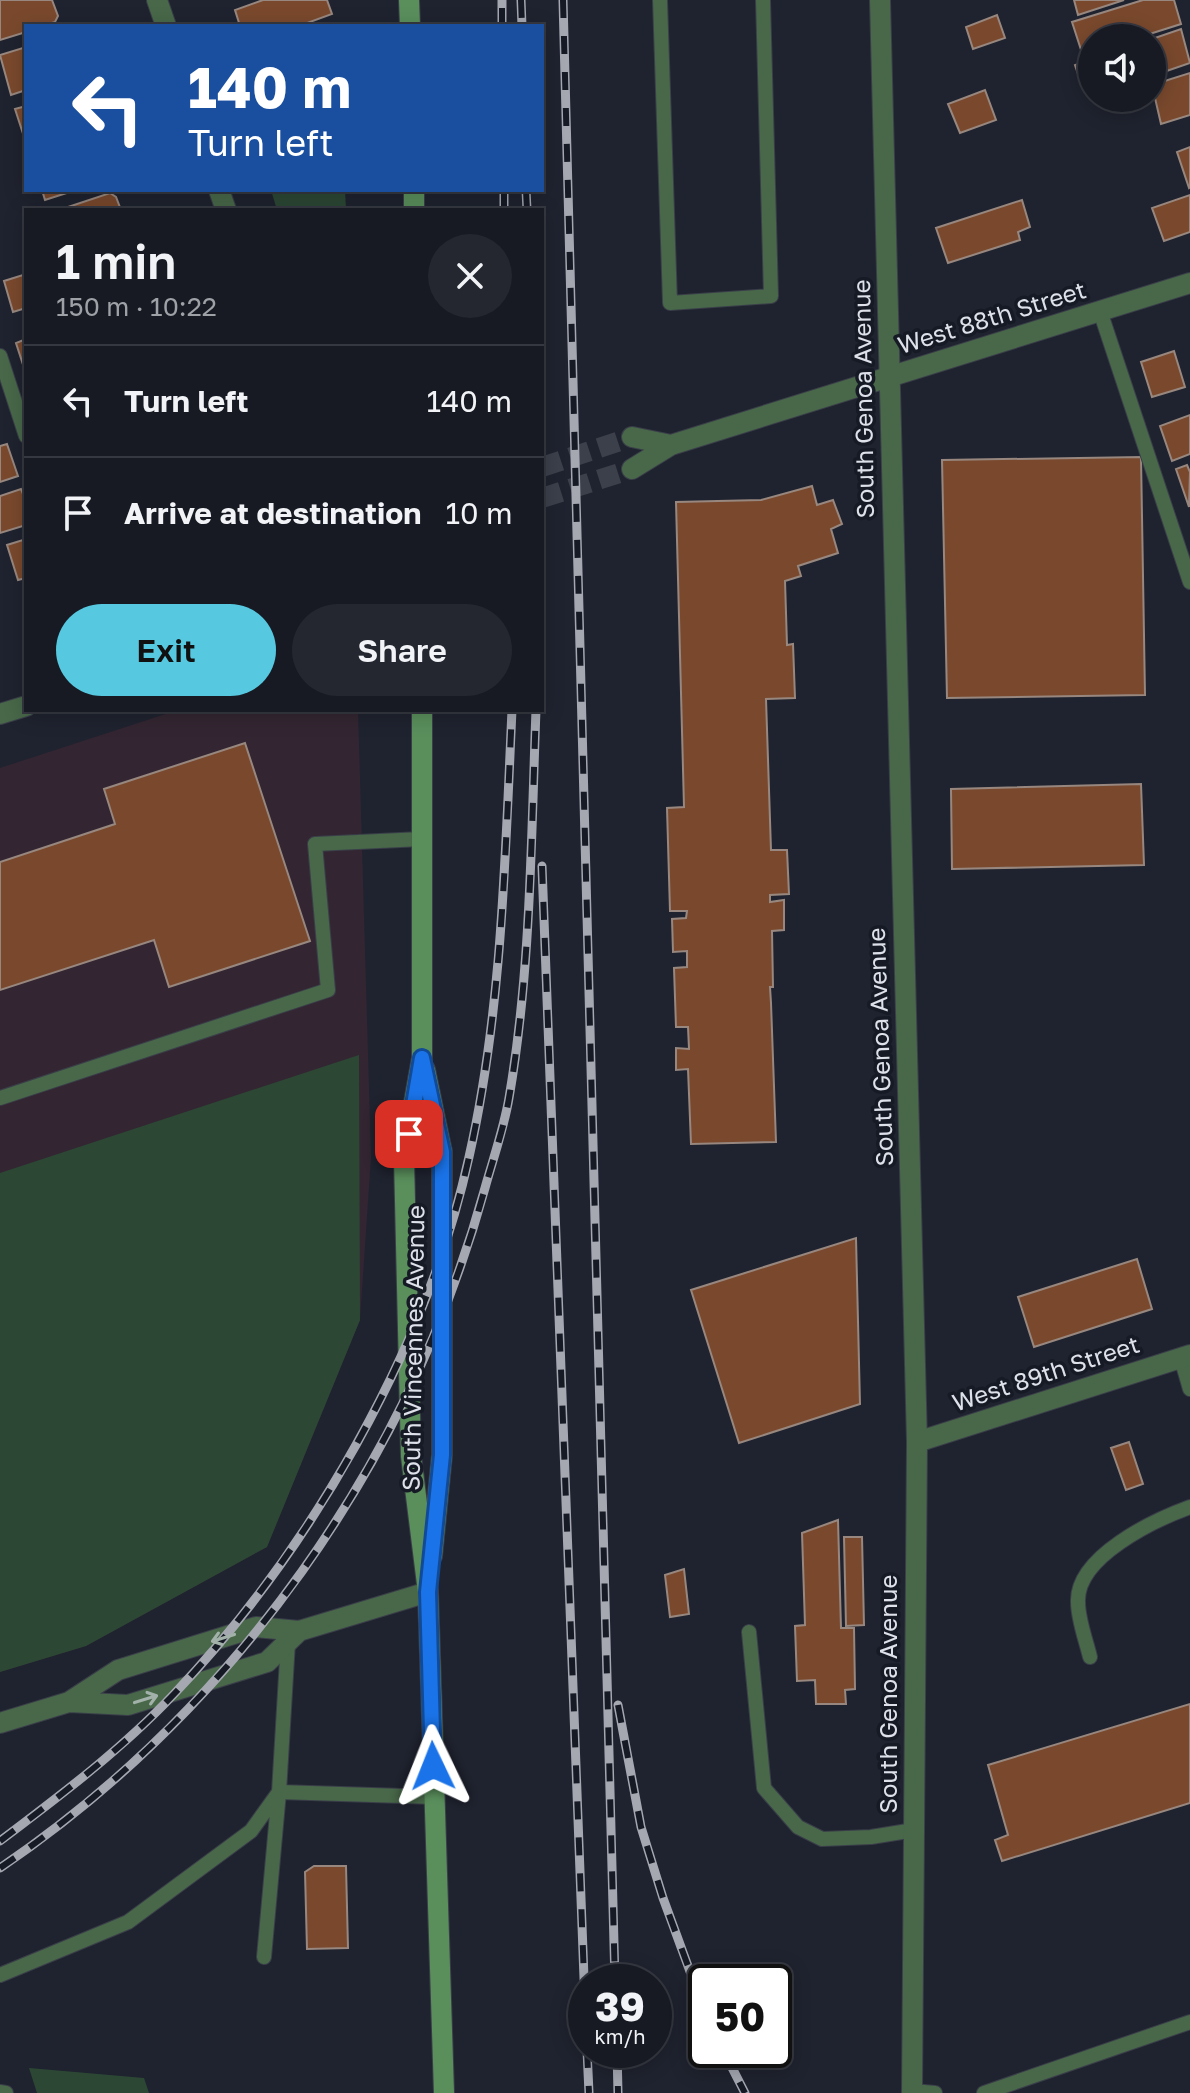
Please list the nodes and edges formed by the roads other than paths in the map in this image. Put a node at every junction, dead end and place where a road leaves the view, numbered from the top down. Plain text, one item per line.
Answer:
1 (157, 0) edge
2 (409, 0) edge
3 (660, 0) edge
4 (763, 0) edge
5 (880, 0) edge
6 (165, 24) edge
7 (410, 24) edge
8 (1190, 283) edge
9 (1100, 311) junction
10 (0, 356) edge
11 (889, 378) junction
12 (24, 430) edge
13 (632, 437) tunnel mouth
14 (671, 445) junction
15 (632, 469) tunnel mouth
16 (1190, 582) edge
17 (24, 707) edge
18 (422, 712) edge
19 (0, 714) edge
20 (422, 839) junction
21 (422, 1058) junction
22 (0, 1098) edge
23 (1185, 1357) edge
24 (1190, 1389) edge
25 (917, 1442) junction
26 (1190, 1507) edge
27 (428, 1592) junction
28 (749, 1632) dead end
29 (294, 1637) junction
30 (1090, 1657) dead end
31 (69, 1702) junction
32 (0, 1723) edge
33 (279, 1792) junction
34 (434, 1797) junction
35 (914, 1830) junction
36 (264, 1957) dead end
37 (0, 1975) edge
38 (1190, 2022) edge
39 (912, 2092) edge
40 (444, 2093) edge
41 (935, 2093) edge
42 (984, 2093) edge

1 - 6 street
2 - 7 main road
3 - 4 lane
5 - 11 street, South Genoa Avenue
8 - 9 street, West 88th Street
9 - 11 street, West 88th Street
9 - 16 lane
10 - 12 lane
11 - 14 street, West 88th Street
11 - 25 street, South Genoa Avenue
13 - 14 street, West 88th Street
14 - 15 street, West 88th Street
17 - 19 street
18 - 20 main road, South Vincennes Avenue
20 - 21 main road, South Vincennes Avenue
20 - 22 lane
21 - 27 main road, South Vincennes Avenue
21 - 27 main road, South Vincennes Avenue
23 - 24 lane
23 - 25 street, West 89th Street
25 - 35 street, South Genoa Avenue
26 - 30 lane
27 - 29 street
27 - 34 main road, South Vincennes Avenue
28 - 35 lane
31 -> 29 street
29 -> 31 street
29 - 33 lane
31 - 32 street
33 - 34 lane
33 - 36 lane
33 - 37 lane
34 - 40 main road, South Vincennes Avenue
35 - 39 street, South Genoa Avenue
38 - 42 lane
39 - 41 lane

